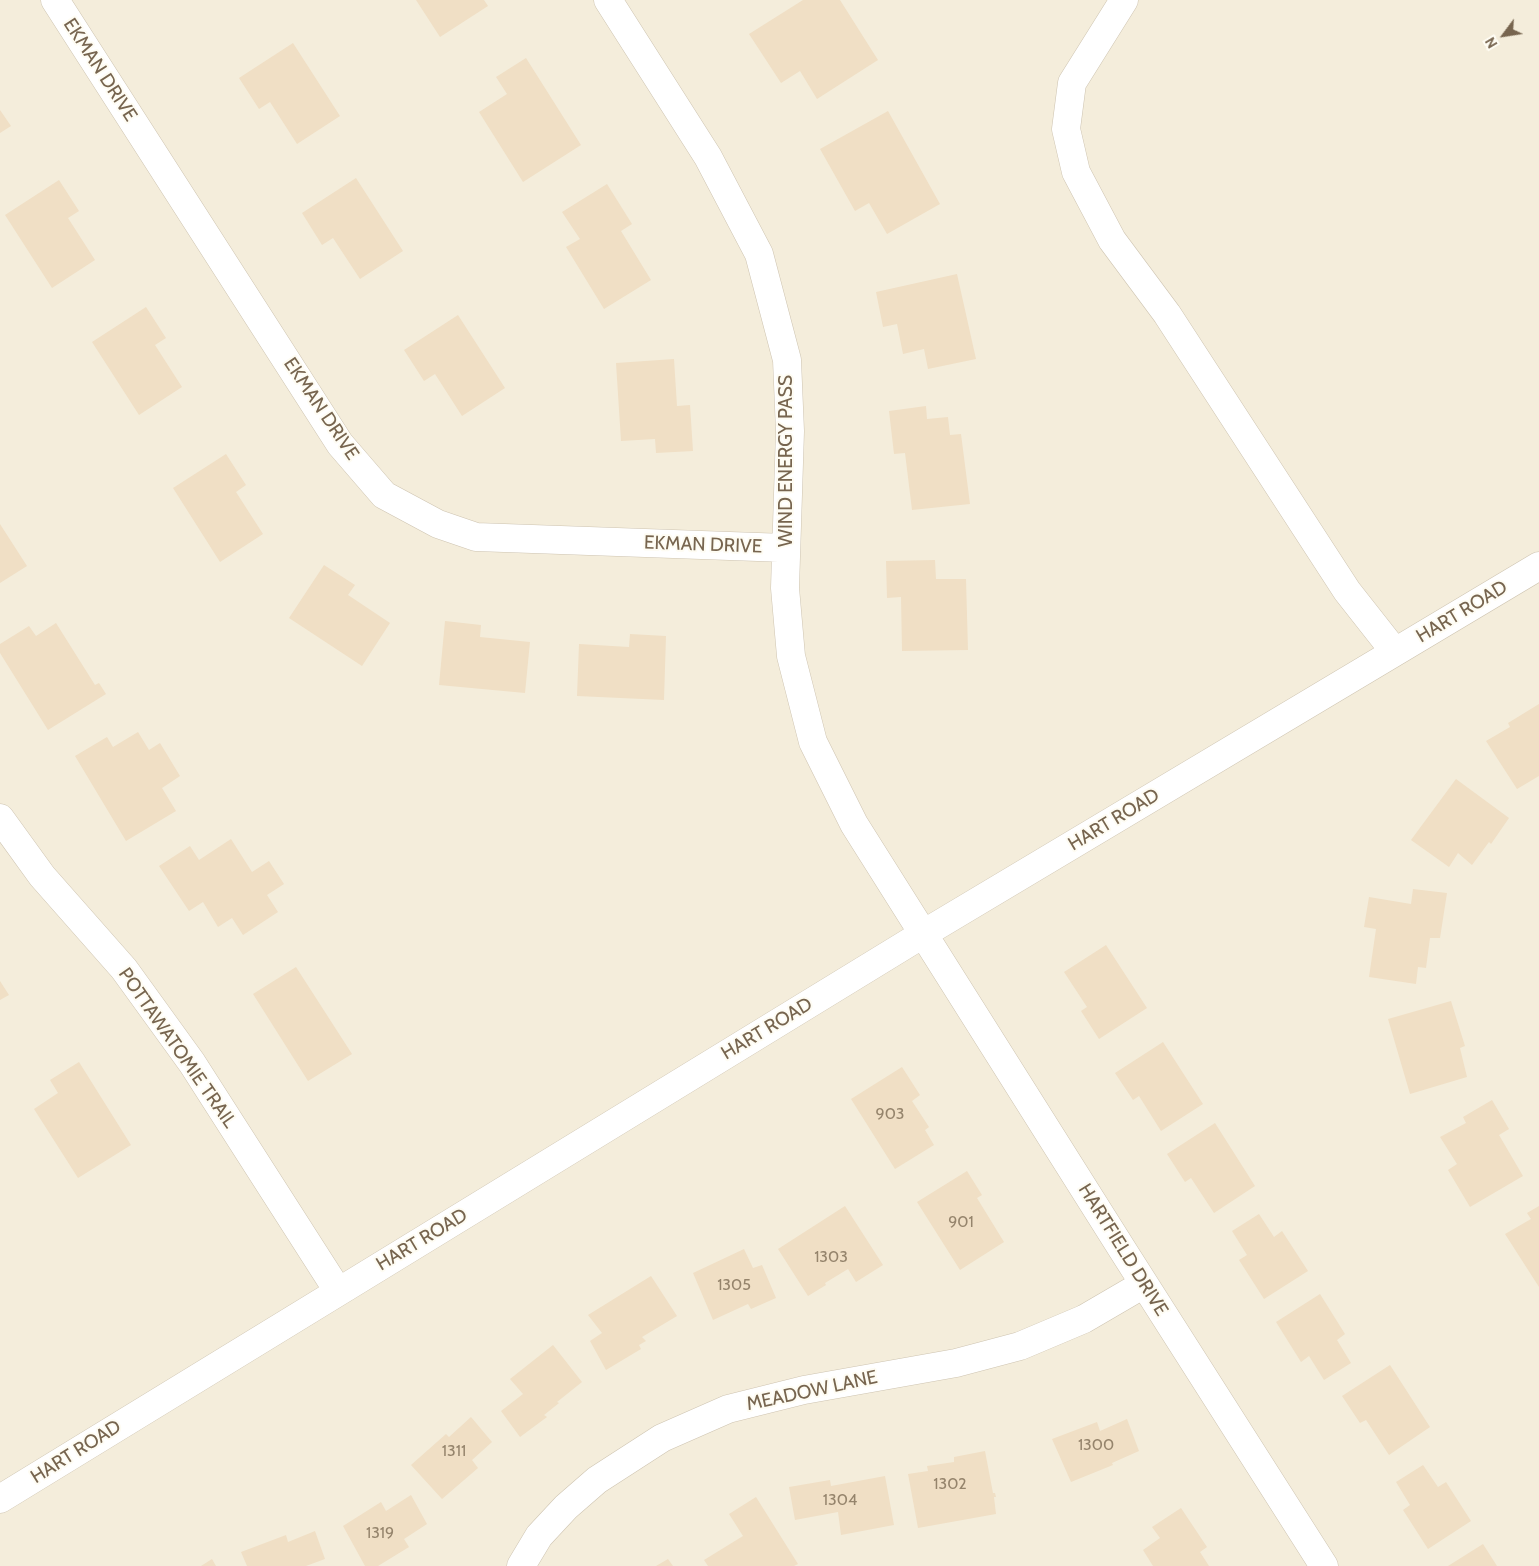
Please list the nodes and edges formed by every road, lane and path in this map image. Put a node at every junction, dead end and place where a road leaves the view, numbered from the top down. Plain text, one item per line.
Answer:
1 (55, 0) edge
2 (608, 0) edge
3 (1124, 0) edge
4 (786, 548) junction
5 (1539, 566) edge
6 (1396, 652) junction
7 (0, 818) edge
8 (924, 934) junction
9 (1144, 1284) junction
10 (338, 1291) junction
11 (0, 1499) edge
12 (521, 1566) edge
13 (1324, 1566) edge

1 - 4 street, EKMAN DRIVE
2 - 4 street, WIND ENERGY PASS
3 - 6 street
4 - 8 street, WIND ENERGY PASS
5 - 6 street, HART ROAD
6 - 8 street, HART ROAD
7 - 10 street, POTTAWATOMIE TRAIL
8 - 9 street, HARTFIELD DRIVE
8 - 10 street, HART ROAD
9 - 12 street, MEADOW LANE
9 - 13 street, HARTFIELD DRIVE
10 - 11 street, HART ROAD

